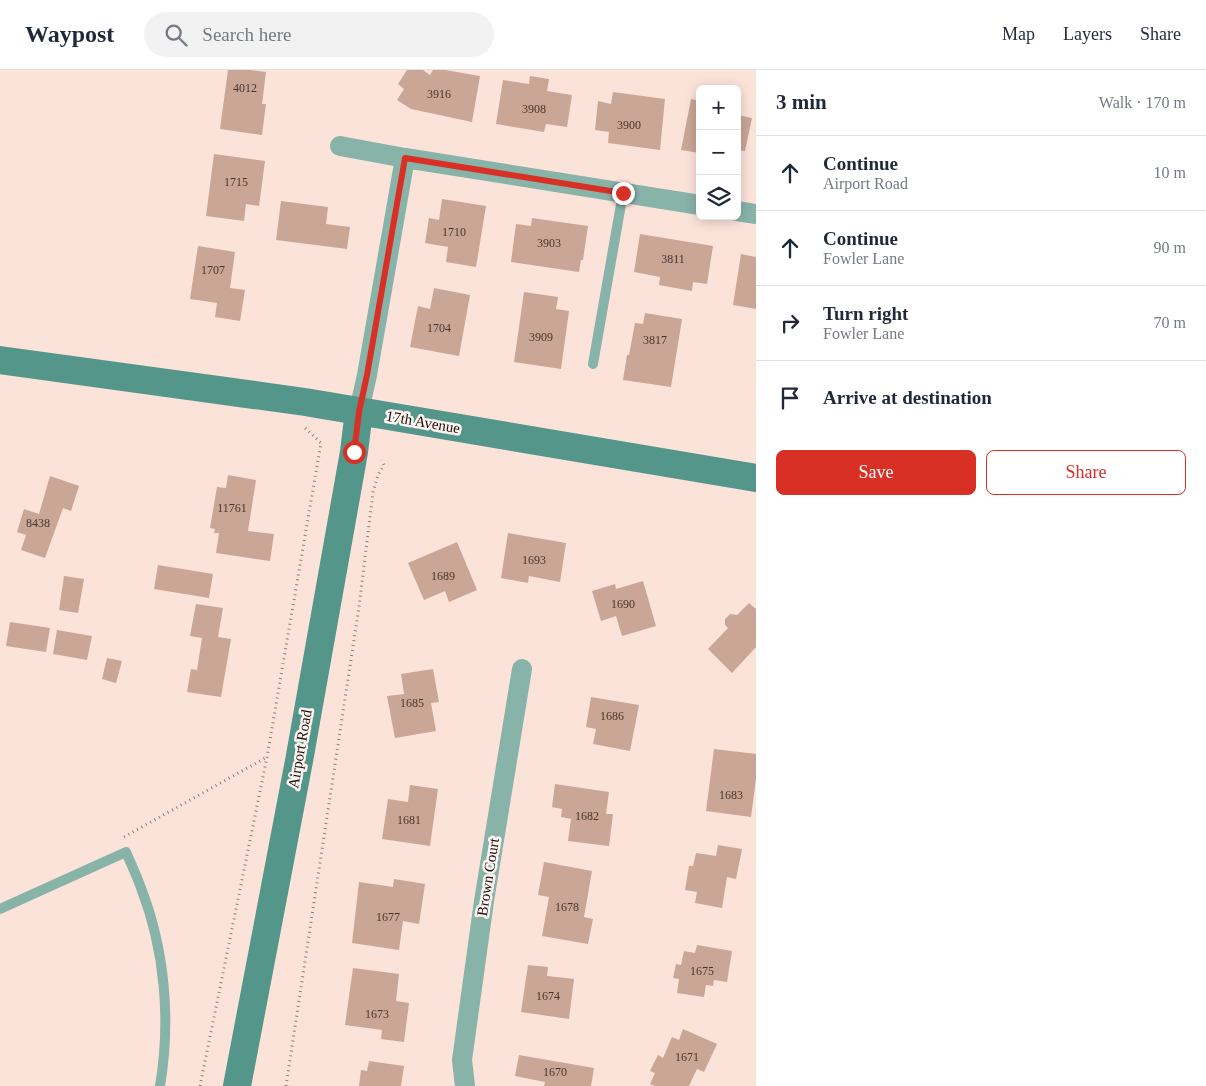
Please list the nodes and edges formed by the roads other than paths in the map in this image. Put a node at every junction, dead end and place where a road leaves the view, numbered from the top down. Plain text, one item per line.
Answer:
1 (340, 146) dead end
2 (405, 158) junction
3 (623, 193) junction
4 (696, 204) edge
5 (741, 212) edge
6 (756, 214) edge
7 (0, 360) edge
8 (593, 364) dead end
9 (359, 412) junction
10 (756, 478) edge
11 (522, 669) dead end
12 (0, 908) edge
13 (160, 1086) edge
14 (237, 1086) edge
15 (465, 1086) edge

1 - 2 street
2 - 3 street
2 - 9 street
3 - 4 street
3 - 8 lane
5 - 6 street
7 - 9 main road, 17th Avenue
9 - 10 main road, 17th Avenue
9 - 14 main road, Airport Road
11 - 15 street, Brown Court
12 - 13 lane

